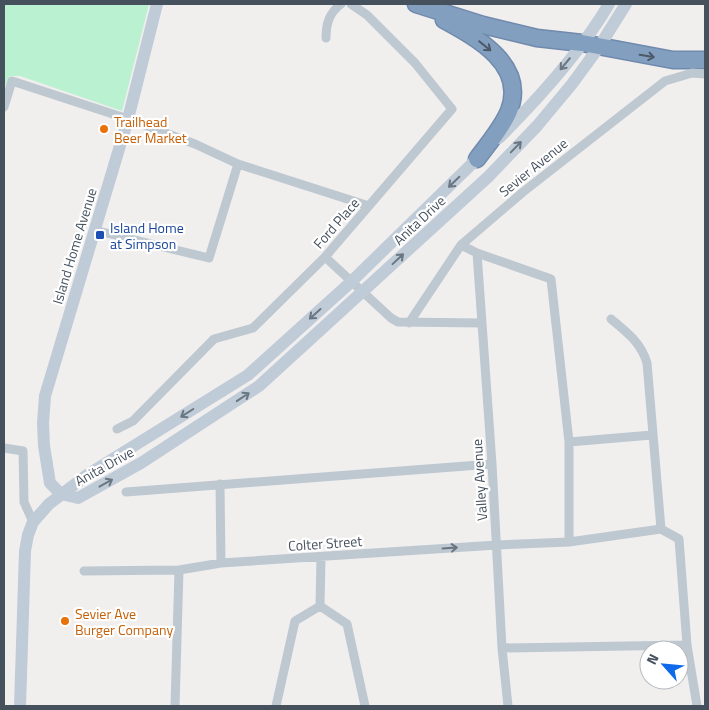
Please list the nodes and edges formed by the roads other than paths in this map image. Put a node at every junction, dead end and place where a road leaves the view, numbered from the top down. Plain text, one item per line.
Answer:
1 (157, 4) edge
2 (341, 4) edge
3 (351, 4) edge
4 (415, 4) edge
5 (607, 7) edge
6 (624, 8) edge
7 (326, 38) dead end
8 (582, 44) junction
9 (599, 47) junction
10 (705, 60) edge
11 (705, 74) edge
12 (4, 107) edge
13 (128, 119) junction
14 (477, 159) junction
15 (238, 164) junction
16 (369, 206) junction
17 (94, 230) junction
18 (461, 245) junction
19 (477, 253) junction
20 (325, 257) junction
21 (351, 282) junction
22 (363, 292) junction
23 (611, 319) dead end
24 (409, 323) junction
25 (482, 323) junction
26 (117, 430) dead end
27 (652, 435) junction
28 (569, 442) junction
29 (4, 448) edge
30 (492, 464) junction
31 (220, 484) junction
32 (126, 492) dead end
33 (61, 494) junction
34 (33, 522) junction
35 (661, 529) junction
36 (569, 542) junction
37 (497, 545) junction
38 (321, 557) junction
39 (221, 563) junction
40 (179, 570) junction
41 (84, 571) dead end
42 (320, 606) junction
43 (687, 640) edge
44 (639, 646) edge
45 (502, 648) junction
46 (689, 657) edge
47 (20, 706) edge
48 (175, 706) edge
49 (276, 706) edge
50 (365, 706) edge
51 (508, 706) edge
52 (697, 706) edge

1 - 13 main road, Island Home Avenue
2 - 7 street
3 - 16 street, Ford Place
4 - 8 highway
4 -> 14 highway
5 - 8 main road, Anita Drive
6 - 9 main road, Anita Drive
8 - 9 highway
8 -> 14 main road, Anita Drive
9 -> 10 highway
22 -> 9 main road, Anita Drive
11 - 18 street, Sevier Avenue
12 - 13 street
13 - 15 street
13 - 17 main road, Island Home Avenue
14 -> 21 main road, Anita Drive
15 - 16 street
15 - 17 street
16 - 20 street, Ford Place
17 - 33 main road, Island Home Avenue
18 - 19 street
18 - 24 street, Sevier Avenue
19 - 25 street, Valley Avenue
19 - 28 street
20 - 21 street
20 - 26 street, Ford Place
21 - 22 street
21 -> 33 main road, Anita Drive
22 - 24 street
33 -> 22 main road, Anita Drive
23 - 27 street
24 - 25 street
25 - 30 street, Valley Avenue
27 - 28 street
27 - 35 street
28 - 36 street
29 - 34 street
30 - 31 street
30 - 37 street, Valley Avenue
31 - 32 street
31 - 39 street
33 - 34 main road
34 - 47 main road
35 - 36 street, Colter Street
35 - 43 street
36 - 37 street, Colter Street
38 -> 37 street, Colter Street
37 - 45 street, Valley Avenue
38 - 39 street, Colter Street
38 - 42 street
39 - 40 street, Colter Street
40 - 41 street, Colter Street
40 - 48 street
42 - 49 street
42 - 50 street
44 - 45 street
45 - 51 street, Valley Avenue
46 - 52 street

